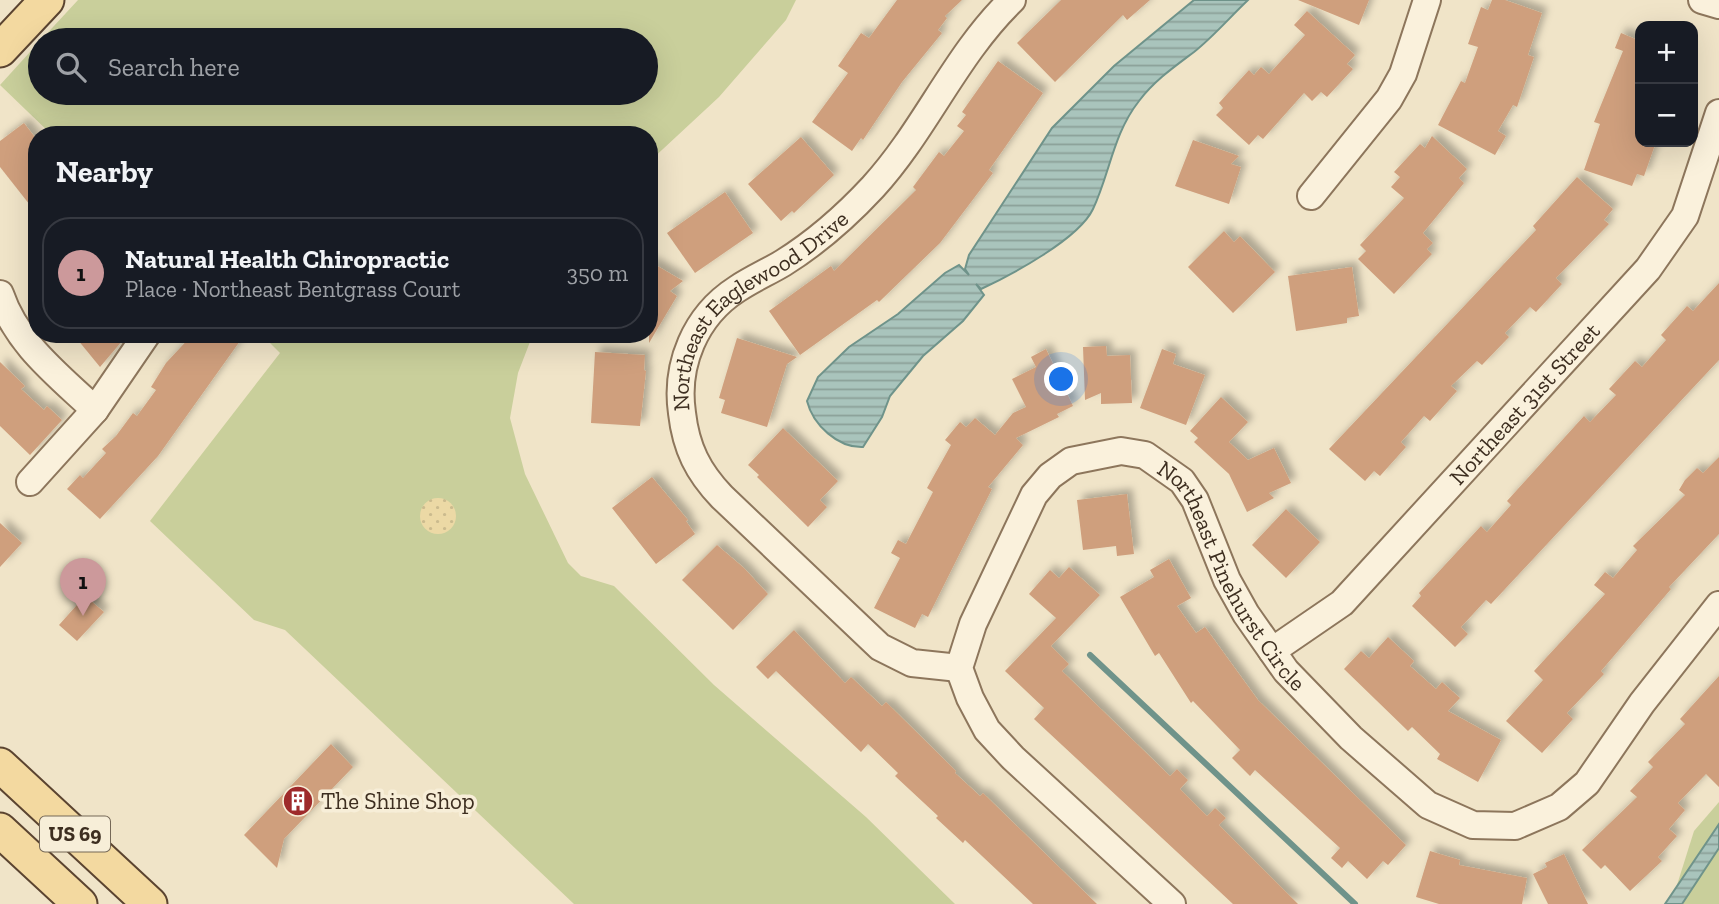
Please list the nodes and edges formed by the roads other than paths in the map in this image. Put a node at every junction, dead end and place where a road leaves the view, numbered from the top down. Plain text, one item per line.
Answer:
1 (47, 0) edge
2 (1012, 0) edge
3 (1427, 0) edge
4 (1702, 0) edge
5 (1719, 5) edge
6 (0, 50) edge
7 (1719, 113) edge
8 (1311, 196) dead end
9 (0, 294) edge
10 (141, 343) edge
11 (95, 410) junction
12 (30, 482) dead end
13 (1719, 605) edge
14 (1272, 651) junction
15 (959, 668) junction
16 (0, 765) edge
17 (0, 830) edge
18 (80, 904) edge
19 (150, 904) edge
20 (1172, 904) edge

1 - 6 main road
2 - 15 street, Northeast Eaglewood Drive
3 - 8 street
4 - 5 street
7 - 14 street, Northeast 31st Street
9 - 11 street
10 - 11 street
11 - 12 street
13 - 14 street, Northeast Pinehurst Circle
14 - 15 street, Northeast Pinehurst Circle
15 - 20 street
16 - 19 main road, US 69
17 - 18 main road, US 69

